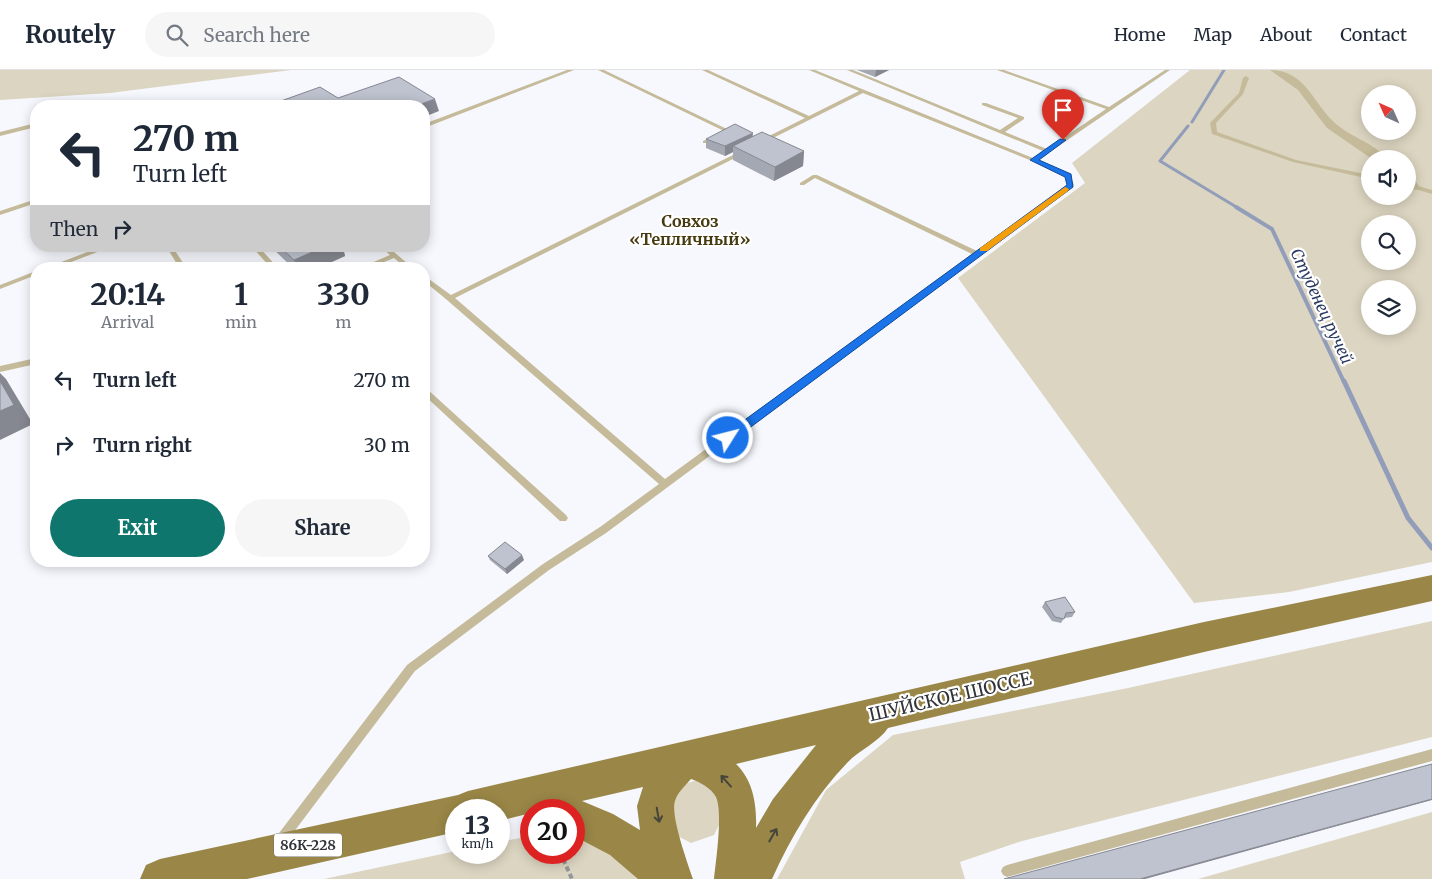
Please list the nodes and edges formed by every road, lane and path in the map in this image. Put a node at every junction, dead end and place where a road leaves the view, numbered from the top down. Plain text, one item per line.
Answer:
1 (572, 70) edge
2 (600, 70) edge
3 (704, 70) edge
4 (811, 70) edge
5 (849, 70) edge
6 (999, 70) edge
7 (1153, 70) edge
8 (1275, 70) edge
9 (1165, 72) edge
10 (1246, 78) dead end
11 (863, 91) junction
12 (984, 104) dead end
13 (1110, 109) junction
14 (809, 118) junction
15 (430, 124) edge
16 (30, 126) edge
17 (1001, 132) junction
18 (0, 134) edge
19 (705, 142) edge
20 (757, 145) edge
21 (748, 149) edge
22 (1367, 150) edge
23 (1047, 151) junction
24 (1034, 160) junction
25 (1361, 175) edge
26 (802, 184) dead end
27 (1416, 186) edge
28 (1432, 192) edge
29 (30, 202) edge
30 (0, 213) edge
31 (93, 252) edge
32 (260, 252) edge
33 (390, 252) edge
34 (977, 254) junction
35 (394, 256) junction
36 (65, 262) edge
37 (269, 262) edge
38 (378, 262) edge
39 (402, 262) edge
40 (30, 275) edge
41 (430, 283) edge
42 (0, 287) edge
43 (450, 298) junction
44 (30, 362) edge
45 (0, 368) edge
46 (430, 396) edge
47 (666, 484) junction
48 (563, 518) dead end
49 (1432, 588) edge
50 (882, 713) junction
51 (1432, 755) edge
52 (685, 759) junction
53 (518, 799) joint
54 (510, 801) edge
55 (445, 814) edge
56 (585, 821) edge
57 (270, 854) junction
58 (565, 864) edge
59 (1007, 871) dead end
60 (160, 879) edge
61 (572, 879) edge
62 (664, 879) edge
63 (673, 879) edge
64 (734, 879) edge
65 (751, 879) edge

1 - 15 lane
2 - 19 lane
3 - 14 lane
4 - 11 lane
5 - 17 lane
6 - 13 lane
7 - 9 lane
8 - 22 street
9 - 13 lane
10 - 25 lane
11 - 14 lane
11 - 24 lane
12 - 17 lane
13 - 23 lane
14 - 20 lane
16 - 18 lane
17 - 23 lane
21 - 43 lane
23 - 24 lane
24 - 34 lane
26 - 34 lane
27 - 28 lane
29 - 30 lane
31 - 36 lane
32 - 37 lane
33 - 35 lane
34 - 47 lane
35 - 38 lane
35 - 39 lane
40 - 42 lane
41 - 43 lane
43 - 47 lane
44 - 45 lane
46 - 48 lane
47 - 57 lane
49 - 50 main road, ШУЙСКОЕ ШОССЕ
50 - 52 main road, ШУЙСКОЕ ШОССЕ
65 -> 50 main road
51 - 59 lane
52 - 53 main road, ШУЙСКОЕ ШОССЕ
52 -> 63 main road
64 -> 52 main road
53 - 54 main road, ШУЙСКОЕ ШОССЕ
55 - 57 main road, 86К-228
56 - 62 main road
57 - 60 main road, 86К-228
58 - 61 path

